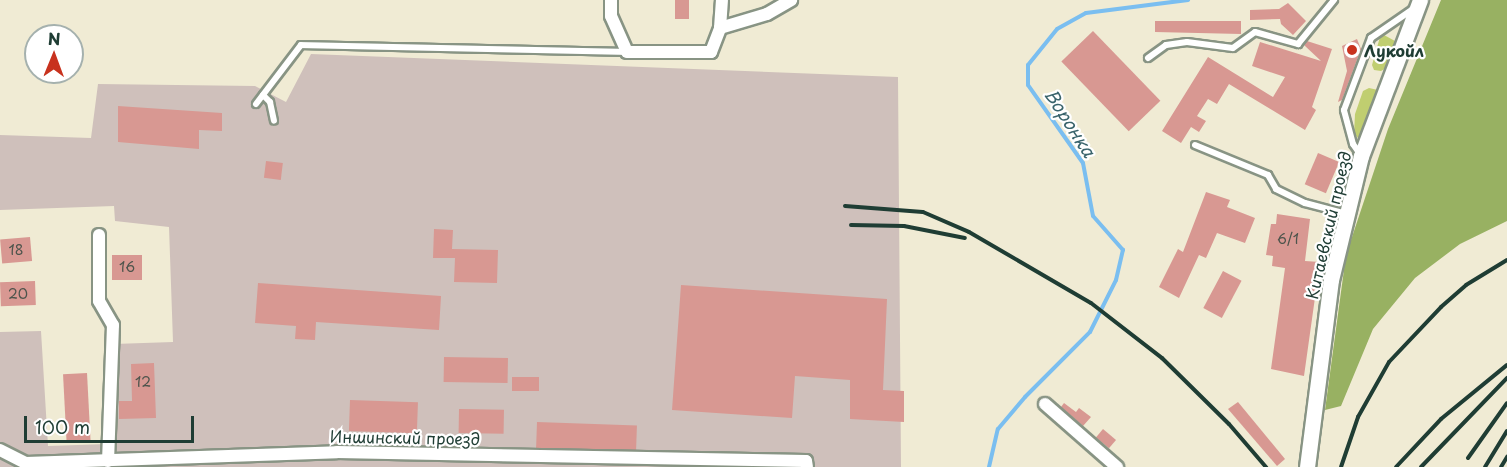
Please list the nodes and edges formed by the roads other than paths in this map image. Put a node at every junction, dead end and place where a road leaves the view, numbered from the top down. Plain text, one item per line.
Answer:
1 (611, 0) edge
2 (722, 0) edge
3 (791, 0) edge
4 (1334, 0) edge
5 (1419, 2) edge
6 (720, 28) junction
7 (627, 52) junction
8 (1148, 58) dead end
9 (263, 95) junction
10 (256, 104) dead end
11 (274, 122) dead end
12 (1196, 144) dead end
13 (1361, 156) junction
14 (1347, 214) junction
15 (99, 235) dead end
16 (1046, 404) dead end
17 (0, 450) edge
18 (108, 461) junction
19 (807, 467) edge
20 (1117, 467) edge
21 (1307, 467) edge

1 - 7 street
2 - 6 street
3 - 6 street
4 - 8 lane
5 - 13 street, Китаевский проезд
5 - 13 lane
6 - 7 street
7 - 9 lane
9 - 10 lane
9 - 11 lane
12 - 14 lane
13 - 14 street, Китаевский проезд
14 - 21 street, Китаевский проезд
15 - 18 street
16 - 20 street
17 - 18 street, Иншинский проезд
18 - 19 street, Иншинский проезд

